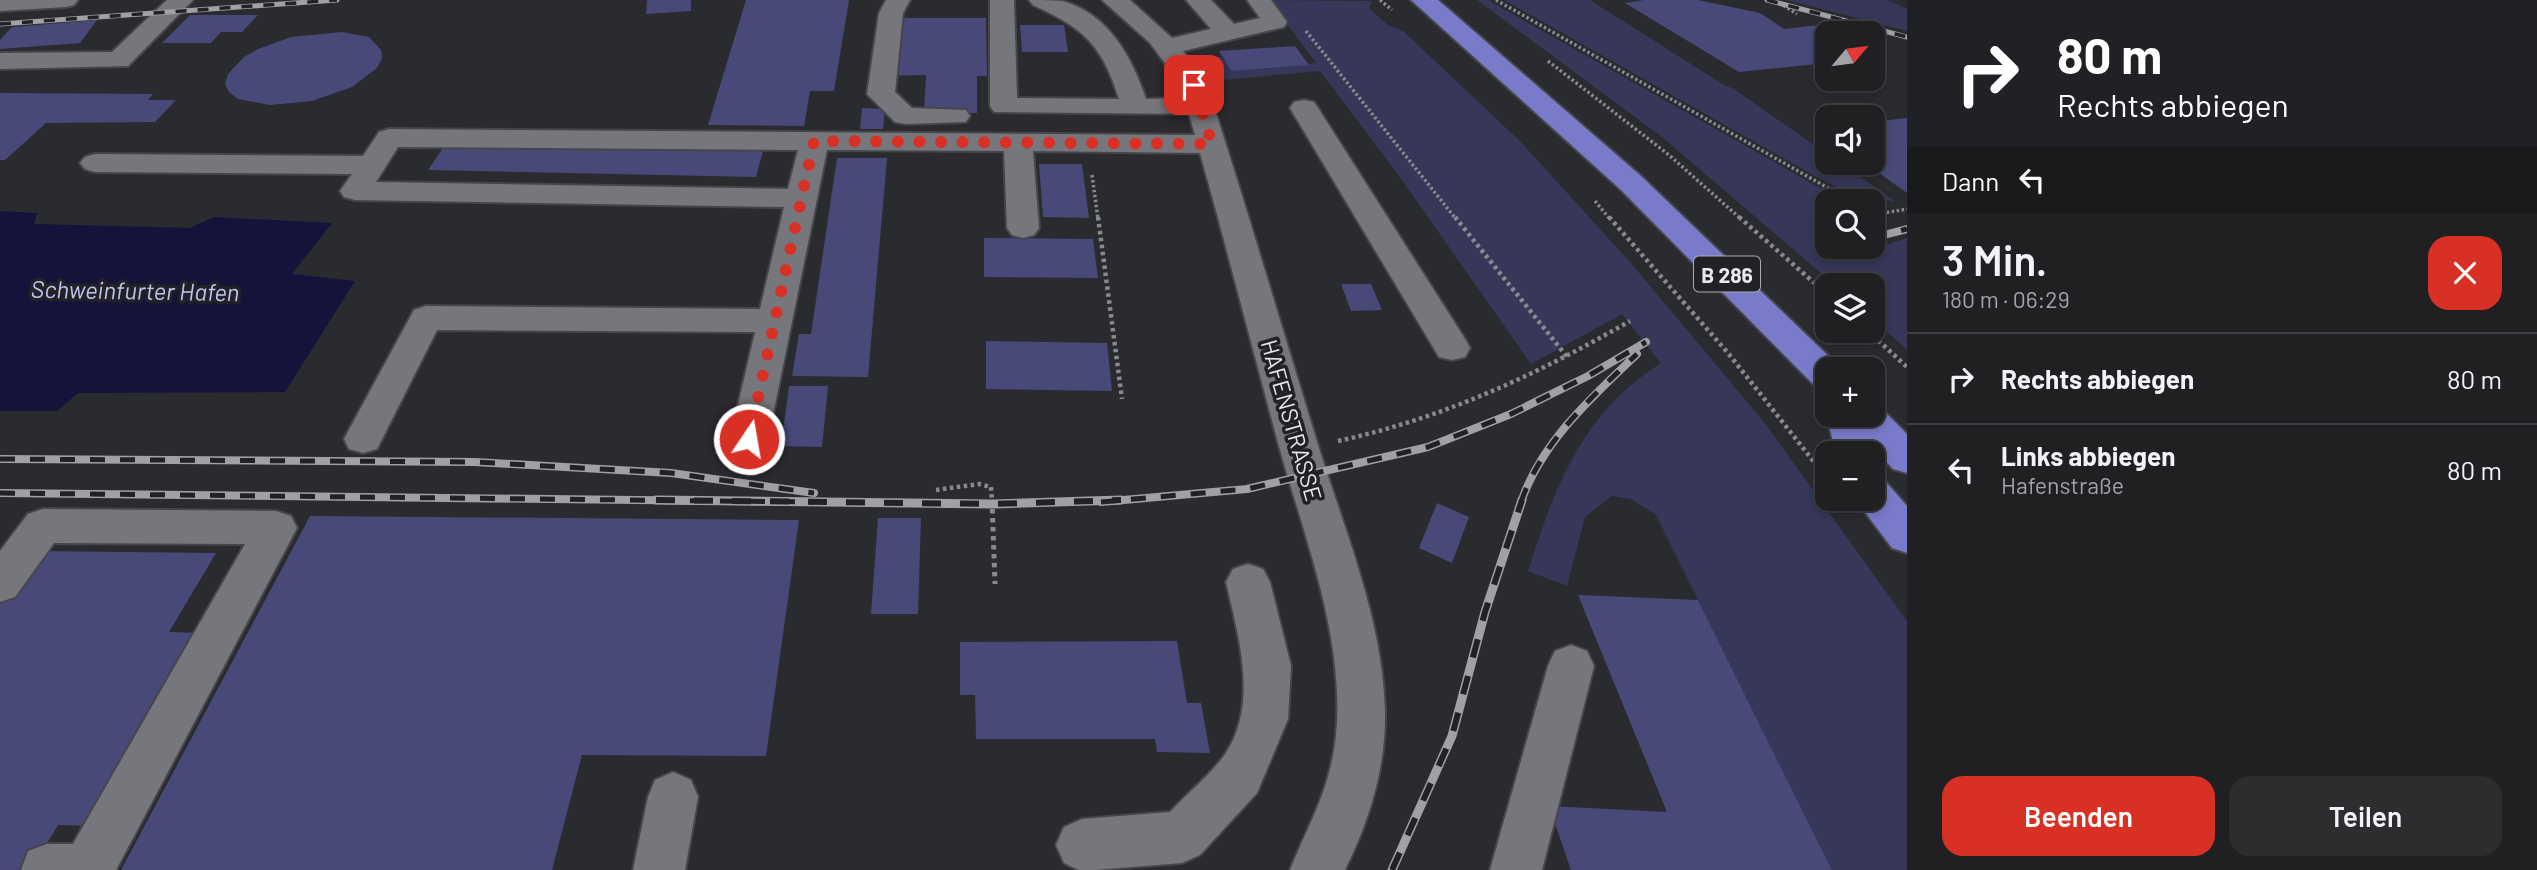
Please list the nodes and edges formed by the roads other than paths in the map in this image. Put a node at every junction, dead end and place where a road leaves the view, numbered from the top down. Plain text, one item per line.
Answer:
1 (66, 0) edge
2 (181, 0) edge
3 (898, 0) edge
4 (1002, 0) edge
5 (1041, 0) edge
6 (1114, 0) edge
7 (1198, 0) edge
8 (1259, 0) edge
9 (0, 5) edge
10 (1411, 8) edge
11 (1227, 33) junction
12 (1169, 47) junction
13 (0, 61) edge
14 (1004, 106) junction
15 (1200, 106) junction
16 (1135, 107) junction
17 (1304, 108) dead end
18 (814, 141) junction
19 (1018, 143) junction
20 (1212, 144) junction
21 (95, 163) dead end
22 (372, 165) junction
23 (799, 198) junction
24 (1023, 228) dead end
25 (774, 321) junction
26 (1452, 348) dead end
27 (1815, 364) edge
28 (1862, 427) edge
29 (363, 439) dead end
30 (749, 439) dead end
31 (1883, 441) edge
32 (1885, 509) edge
33 (1907, 536) edge
34 (4, 574) edge
35 (1248, 582) dead end
36 (1571, 666) dead end
37 (673, 797) dead end
38 (1082, 845) dead end
39 (47, 870) edge
40 (73, 870) edge
41 (87, 870) edge
42 (659, 870) edge
43 (1316, 870) edge
44 (1516, 870) edge

1 - 9 street
2 - 13 street
3 - 14 street
4 - 14 street
5 - 16 street
6 - 12 street, HAFENSTRASSE
7 - 11 street
8 - 11 street
10 - 27 highway, B 286
11 - 12 street
12 - 15 street, HAFENSTRASSE
14 - 16 street
15 - 16 street
15 - 20 street, HAFENSTRASSE
17 - 26 street
18 - 19 street
18 - 22 street
18 - 23 street
19 - 20 street
19 - 24 street
20 - 43 street, HAFENSTRASSE
21 - 22 street
22 - 23 street
23 - 25 street
25 - 29 street
25 - 30 street
28 - 31 highway
32 - 33 highway
34 - 41 street
35 - 38 street
36 - 44 street
37 - 42 street
39 - 40 street

